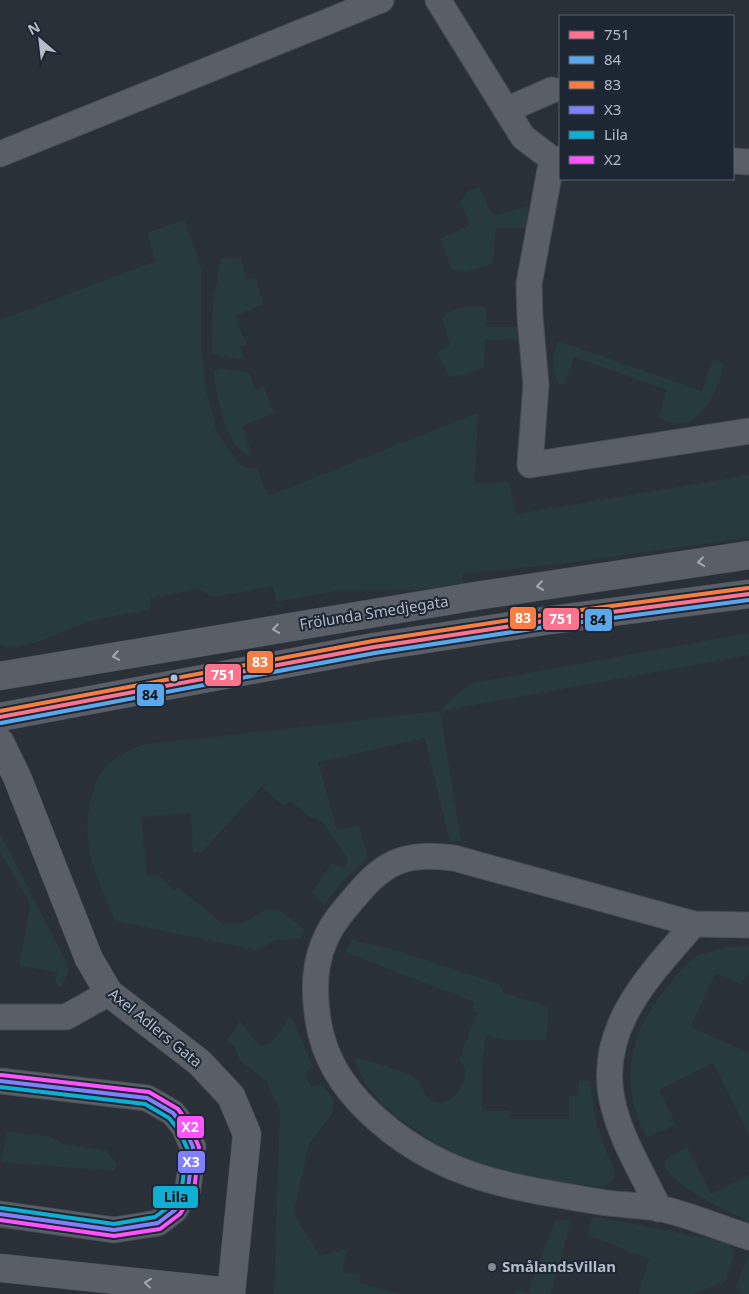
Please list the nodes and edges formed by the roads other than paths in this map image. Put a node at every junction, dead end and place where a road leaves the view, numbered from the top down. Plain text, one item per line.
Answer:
1 (381, 0) edge
2 (438, 0) edge
3 (552, 90) dead end
4 (506, 110) junction
5 (0, 154) edge
6 (556, 159) edge
7 (734, 162) edge
8 (749, 162) edge
9 (749, 431) edge
10 (749, 555) edge
11 (749, 594) edge
12 (0, 676) edge
13 (0, 717) edge
14 (0, 742) edge
15 (694, 924) junction
16 (749, 925) edge
17 (109, 993) junction
18 (0, 1017) edge
19 (0, 1081) edge
20 (659, 1209) junction
21 (0, 1214) edge
22 (749, 1237) edge
23 (0, 1268) edge
24 (231, 1293) edge

1 - 5 lane
2 - 4 lane
3 - 4 lane
4 - 6 lane
6 - 9 lane
7 - 8 lane
10 -> 12 street, Frölunda Smedjegata
11 - 13 street
14 - 17 street, Axel Adlers Gata
15 - 16 lane
15 - 20 lane
15 - 20 lane
17 - 18 lane
17 - 24 street, Axel Adlers Gata
19 - 21 lane
20 - 22 lane
24 -> 23 street, Axel Adlers Gata

